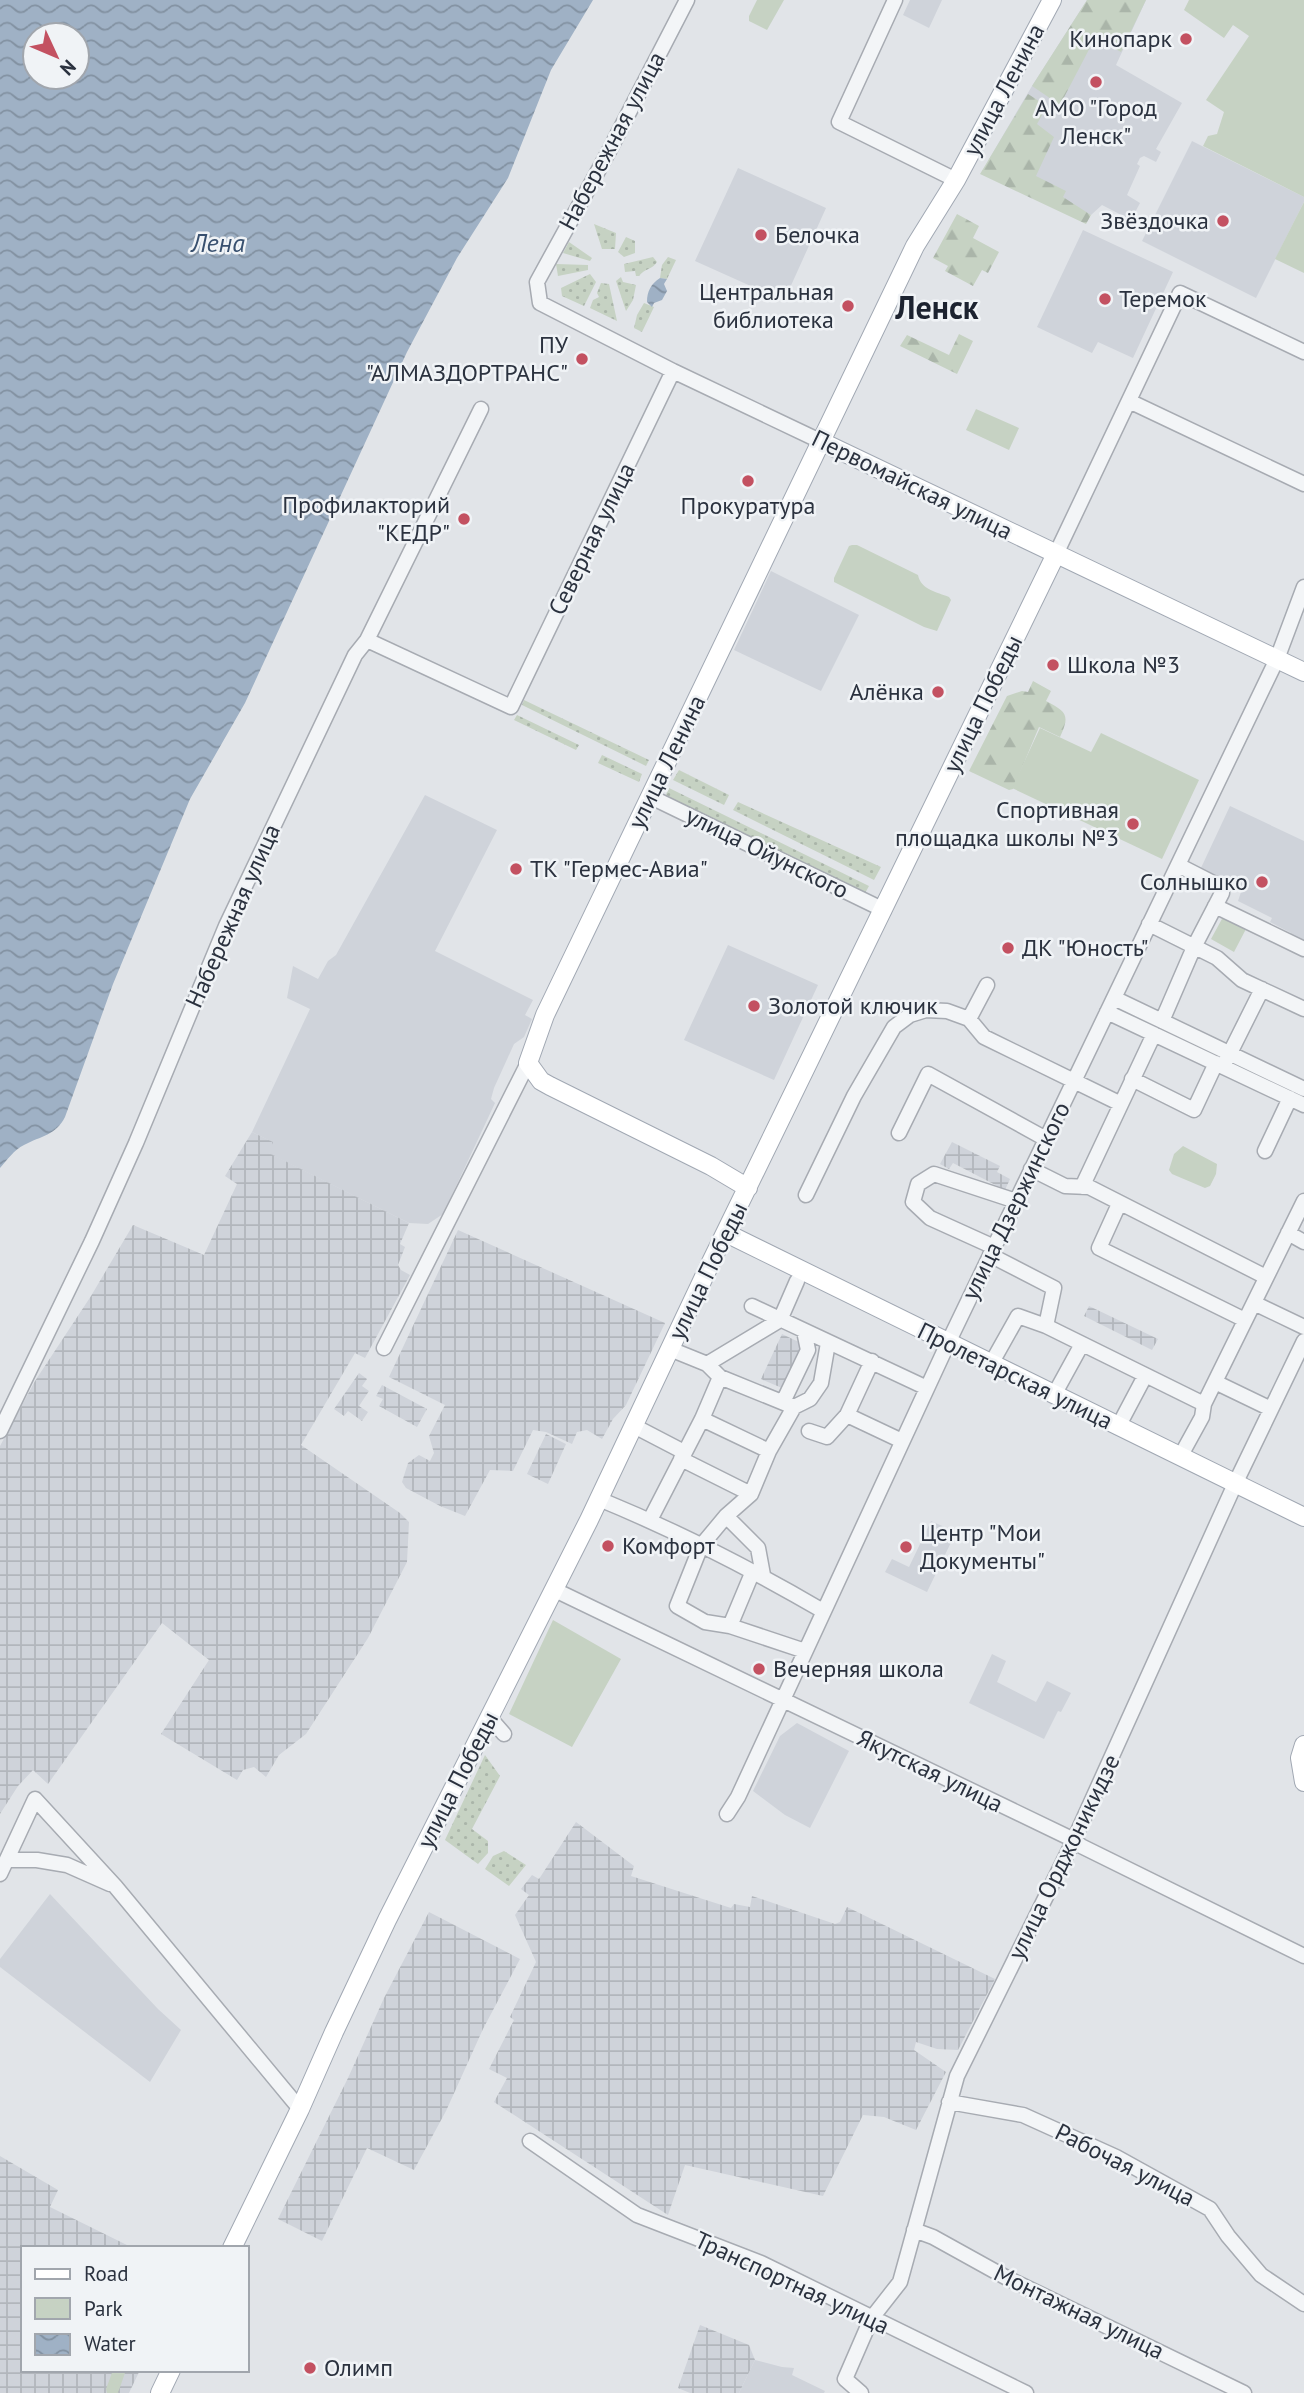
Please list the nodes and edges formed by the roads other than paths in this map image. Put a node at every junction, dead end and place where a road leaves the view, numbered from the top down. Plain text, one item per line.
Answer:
1 (687, 0) edge
2 (895, 0) edge
3 (1052, 0) edge
4 (957, 180) junction
5 (537, 282) joint
6 (1304, 352) edge
7 (673, 371) junction
8 (1129, 401) junction
9 (481, 409) dead end
10 (820, 441) junction
11 (1304, 484) edge
12 (1056, 554) junction
13 (1304, 587) edge
14 (367, 640) junction
15 (1277, 659) junction
16 (1304, 672) edge
17 (651, 797) junction
18 (1178, 864) junction
19 (1215, 906) junction
20 (884, 910) junction
21 (1149, 924) junction
22 (1194, 947) junction
23 (1304, 949) edge
24 (986, 985) dead end
25 (1262, 989) junction
26 (1114, 998) junction
27 (1304, 1009) edge
28 (1107, 1012) junction
29 (969, 1019) junction
30 (1162, 1021) junction
31 (1154, 1034) junction
32 (1223, 1061) junction
33 (528, 1063) junction
34 (1132, 1079) junction
35 (1073, 1082) junction
36 (1304, 1089) edge
37 (1297, 1101) edge
38 (1121, 1104) junction
39 (899, 1133) dead end
40 (1046, 1139) junction
41 (1265, 1151) dead end
42 (1031, 1169) junction
43 (1082, 1187) junction
44 (748, 1188) junction
45 (806, 1195) dead end
46 (1016, 1201) junction
47 (1304, 1201) edge
48 (1119, 1204) junction
49 (726, 1233) junction
50 (1288, 1233) junction
51 (1304, 1241) edge
52 (992, 1251) junction
53 (1266, 1278) junction
54 (797, 1281) dead end
55 (1254, 1303) junction
56 (752, 1306) dead end
57 (780, 1320) junction
58 (1245, 1320) junction
59 (1046, 1326) junction
60 (1304, 1327) edge
61 (804, 1331) junction
62 (1304, 1341) edge
63 (828, 1343) junction
64 (948, 1343) junction
65 (1082, 1344) junction
66 (384, 1348) dead end
67 (670, 1349) junction
68 (872, 1362) junction
69 (707, 1364) junction
70 (991, 1364) junction
71 (1145, 1376) junction
72 (720, 1377) junction
73 (1215, 1382) junction
74 (927, 1388) junction
75 (1055, 1395) junction
76 (788, 1405) junction
77 (1204, 1405) junction
78 (1271, 1409) junction
79 (847, 1415) junction
80 (702, 1419) junction
81 (634, 1426) junction
82 (1118, 1427) junction
83 (0, 1431) edge
84 (809, 1431) dead end
85 (902, 1441) junction
86 (769, 1451) junction
87 (683, 1455) junction
88 (1180, 1457) junction
89 (1235, 1484) junction
90 (751, 1494) junction
91 (599, 1499) junction
92 (726, 1517) junction
93 (1304, 1517) edge
94 (650, 1520) junction
95 (701, 1546) junction
96 (758, 1573) junction
97 (555, 1590) junction
98 (823, 1611) junction
99 (730, 1626) junction
100 (805, 1651) junction
101 (782, 1699) junction
102 (490, 1718) junction
103 (504, 1734) dead end
104 (1304, 1745) edge
105 (1302, 1775) edge
106 (727, 1814) dead end
107 (1074, 1840) junction
108 (8, 1860) junction
109 (0, 1874) edge
110 (115, 1886) junction
111 (1304, 1956) edge
112 (949, 2102) junction
113 (300, 2109) junction
114 (530, 2141) dead end
115 (914, 2230) junction
116 (233, 2246) edge
117 (1304, 2304) edge
118 (871, 2319) junction
119 (170, 2372) edge
120 (160, 2393) edge
121 (861, 2393) edge
122 (1026, 2393) edge
123 (1244, 2393) edge

1 - 5 street, Набережная улица
2 - 4 street, улица Ленина
3 - 4 main road, улица Ленина
4 - 10 main road, улица Ленина
5 - 7 street, Первомайская улица
6 - 8 street, улица Победы
7 - 10 street, Первомайская улица
7 - 14 street, Северная улица
8 - 11 street
8 - 12 street, улица Победы
9 - 14 street, Набережная улица
10 - 12 main road, Первомайская улица
10 - 17 main road, улица Ленина
12 - 15 main road, Первомайская улица
12 - 20 main road, улица Победы
13 - 15 street, улица Дзержинского
14 - 83 street, Набережная улица
15 - 16 main road, Первомайская улица
15 - 18 street, улица Дзержинского
17 - 20 street, улица Ойунского
17 - 33 main road, улица Ленина
18 - 19 street
18 - 21 street, улица Дзержинского
19 - 22 street
19 - 23 street
20 - 44 main road, улица Победы
21 - 22 street
21 - 26 street, улица Дзержинского
22 - 25 street
22 - 30 street
24 - 29 street
25 - 27 street
25 - 32 street
26 - 28 street, улица Дзержинского
26 - 30 street
28 - 31 street
28 - 35 street, улица Дзержинского
29 - 35 street
29 - 45 street
30 - 32 street
31 - 32 street
31 - 34 street
32 - 34 street
32 - 36 street
32 - 37 street
33 - 44 main road
33 - 66 street, улица Ленина
34 - 38 street
35 - 38 street
35 - 40 street, улица Дзержинского
37 - 41 street
38 - 43 street
39 - 40 street
40 - 42 street, улица Дзержинского
42 - 43 street
42 - 46 street, улица Дзержинского
43 - 48 street
44 - 49 main road, улица Победы
46 - 52 street, улица Дзержинского
46 - 52 street
47 - 50 street
48 - 53 street
48 - 58 street
49 - 64 main road, Пролетарская улица
49 - 67 main road, улица Победы
50 - 51 street
50 - 53 street
52 - 59 street
52 - 64 street, улица Дзержинского
53 - 55 street
54 - 57 street
55 - 58 street
55 - 60 street
56 - 57 street
57 - 61 street
57 - 69 street
58 - 73 street
59 - 65 street
59 - 70 street
61 - 63 street
61 - 76 street
62 - 78 street, улица Орджоникидзе
63 - 68 street
63 - 76 street
64 - 70 main road, Пролетарская улица
64 - 74 street, улица Дзержинского
65 - 71 street
65 - 75 street
67 - 69 street
67 - 81 main road, улица Победы
68 - 74 street
68 - 79 street
69 - 72 street
70 - 75 main road, Пролетарская улица
71 - 77 street
71 - 82 street
72 - 76 street
72 - 80 street
73 - 77 street
73 - 78 street
74 - 85 street, улица Дзержинского
75 - 82 main road, Пролетарская улица
76 - 86 street
77 - 88 street
78 - 89 street, улица Орджоникидзе
79 - 84 street
79 - 85 street
80 - 86 street
80 - 87 street
81 - 87 street
81 - 91 main road, улица Победы
82 - 88 main road, Пролетарская улица
85 - 98 street, улица Дзержинского
86 - 90 street
87 - 90 street
87 - 94 street
88 - 89 main road, Пролетарская улица
89 - 93 main road, Пролетарская улица
89 - 107 street, улица Орджоникидзе
90 - 92 street
91 - 94 street
91 - 97 main road, улица Победы
92 - 95 street
92 - 96 street
94 - 95 street
95 - 96 street
95 - 99 street
96 - 98 street
96 - 99 street
97 - 101 street, Якутская улица
97 - 102 main road, улица Победы
98 - 100 street, улица Дзержинского
99 - 100 street
100 - 101 street, улица Дзержинского
101 - 106 street, улица Дзержинского
101 - 107 street, Якутская улица
102 - 103 street
102 - 113 main road, улица Победы
104 - 105 main road
107 - 111 street, Якутская улица
107 - 112 street, улица Орджоникидзе
108 - 109 street
108 - 110 street
108 - 110 street
110 - 113 street
112 - 115 street, улица Орджоникидзе
112 - 117 street, Рабочая улица
113 - 116 main road, улица Победы
114 - 118 street, Транспортная улица
115 - 118 street, улица Орджоникидзе
115 - 123 street, Монтажная улица
118 - 121 street, улица Орджоникидзе
118 - 122 street, Транспортная улица
119 - 120 main road

